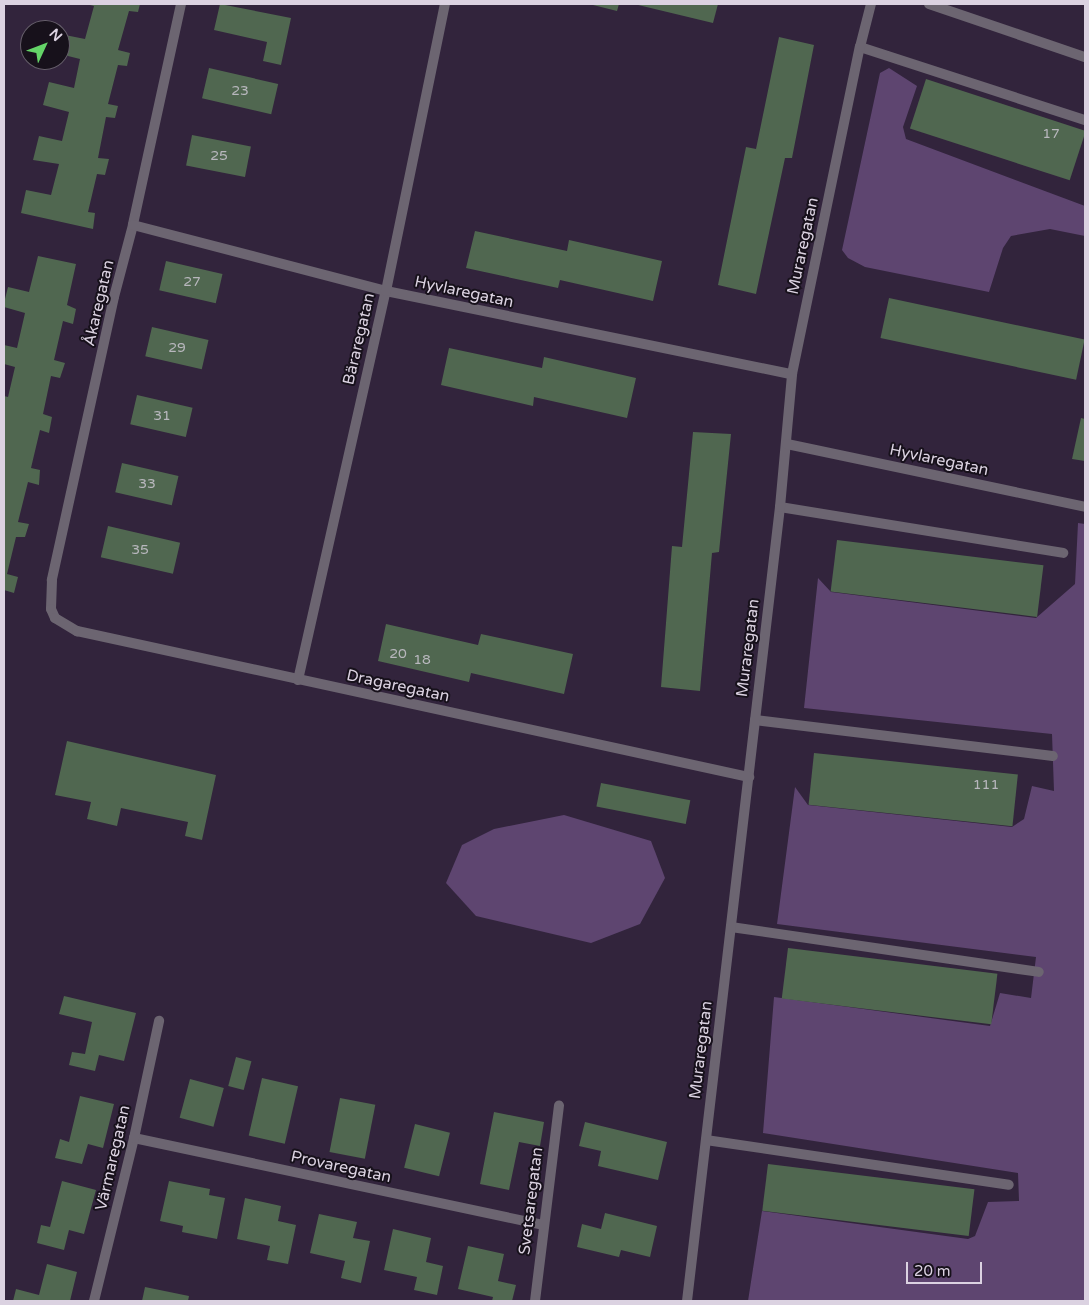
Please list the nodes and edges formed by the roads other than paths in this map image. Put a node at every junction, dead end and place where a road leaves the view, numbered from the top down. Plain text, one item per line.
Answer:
1 (181, 4) edge
2 (445, 4) edge
3 (872, 4) edge
4 (929, 4) edge
5 (860, 47) junction
6 (1085, 57) edge
7 (1085, 120) edge
8 (133, 225) junction
9 (386, 291) junction
10 (792, 374) junction
11 (787, 444) junction
12 (780, 506) junction
13 (1085, 507) edge
14 (1063, 553) dead end
15 (50, 609) joint
16 (298, 680) junction
17 (755, 720) junction
18 (1053, 756) dead end
19 (748, 777) junction
20 (731, 926) junction
21 (1039, 972) dead end
22 (159, 1021) dead end
23 (559, 1105) dead end
24 (134, 1138) junction
25 (706, 1140) junction
26 (1009, 1185) dead end
27 (543, 1225) junction
28 (94, 1301) edge
29 (535, 1301) edge
30 (687, 1301) edge

1 - 8 street, Åkaregatan
2 - 9 street, Bäraregatan
3 - 5 street, Muraregatan
4 - 6 street
5 - 7 street
5 - 10 street, Muraregatan
8 - 9 street, Hyvlaregatan
8 - 15 street, Åkaregatan
9 - 10 street, Hyvlaregatan
9 - 16 street, Bäraregatan
10 - 11 street, Muraregatan
11 - 12 street, Muraregatan
11 - 13 street, Hyvlaregatan
12 - 14 street
12 - 17 street, Muraregatan
15 - 16 street, Dragaregatan
16 - 19 street, Dragaregatan
17 - 18 street
17 - 19 street, Muraregatan
19 - 20 street, Muraregatan
20 - 21 street
20 - 25 street, Muraregatan
22 - 24 street, Värmaregatan
23 - 27 street, Svetsaregatan
24 - 27 street, Provaregatan
24 - 28 street, Värmaregatan
25 - 26 street
25 - 30 street, Muraregatan
27 - 29 street, Svetsaregatan

